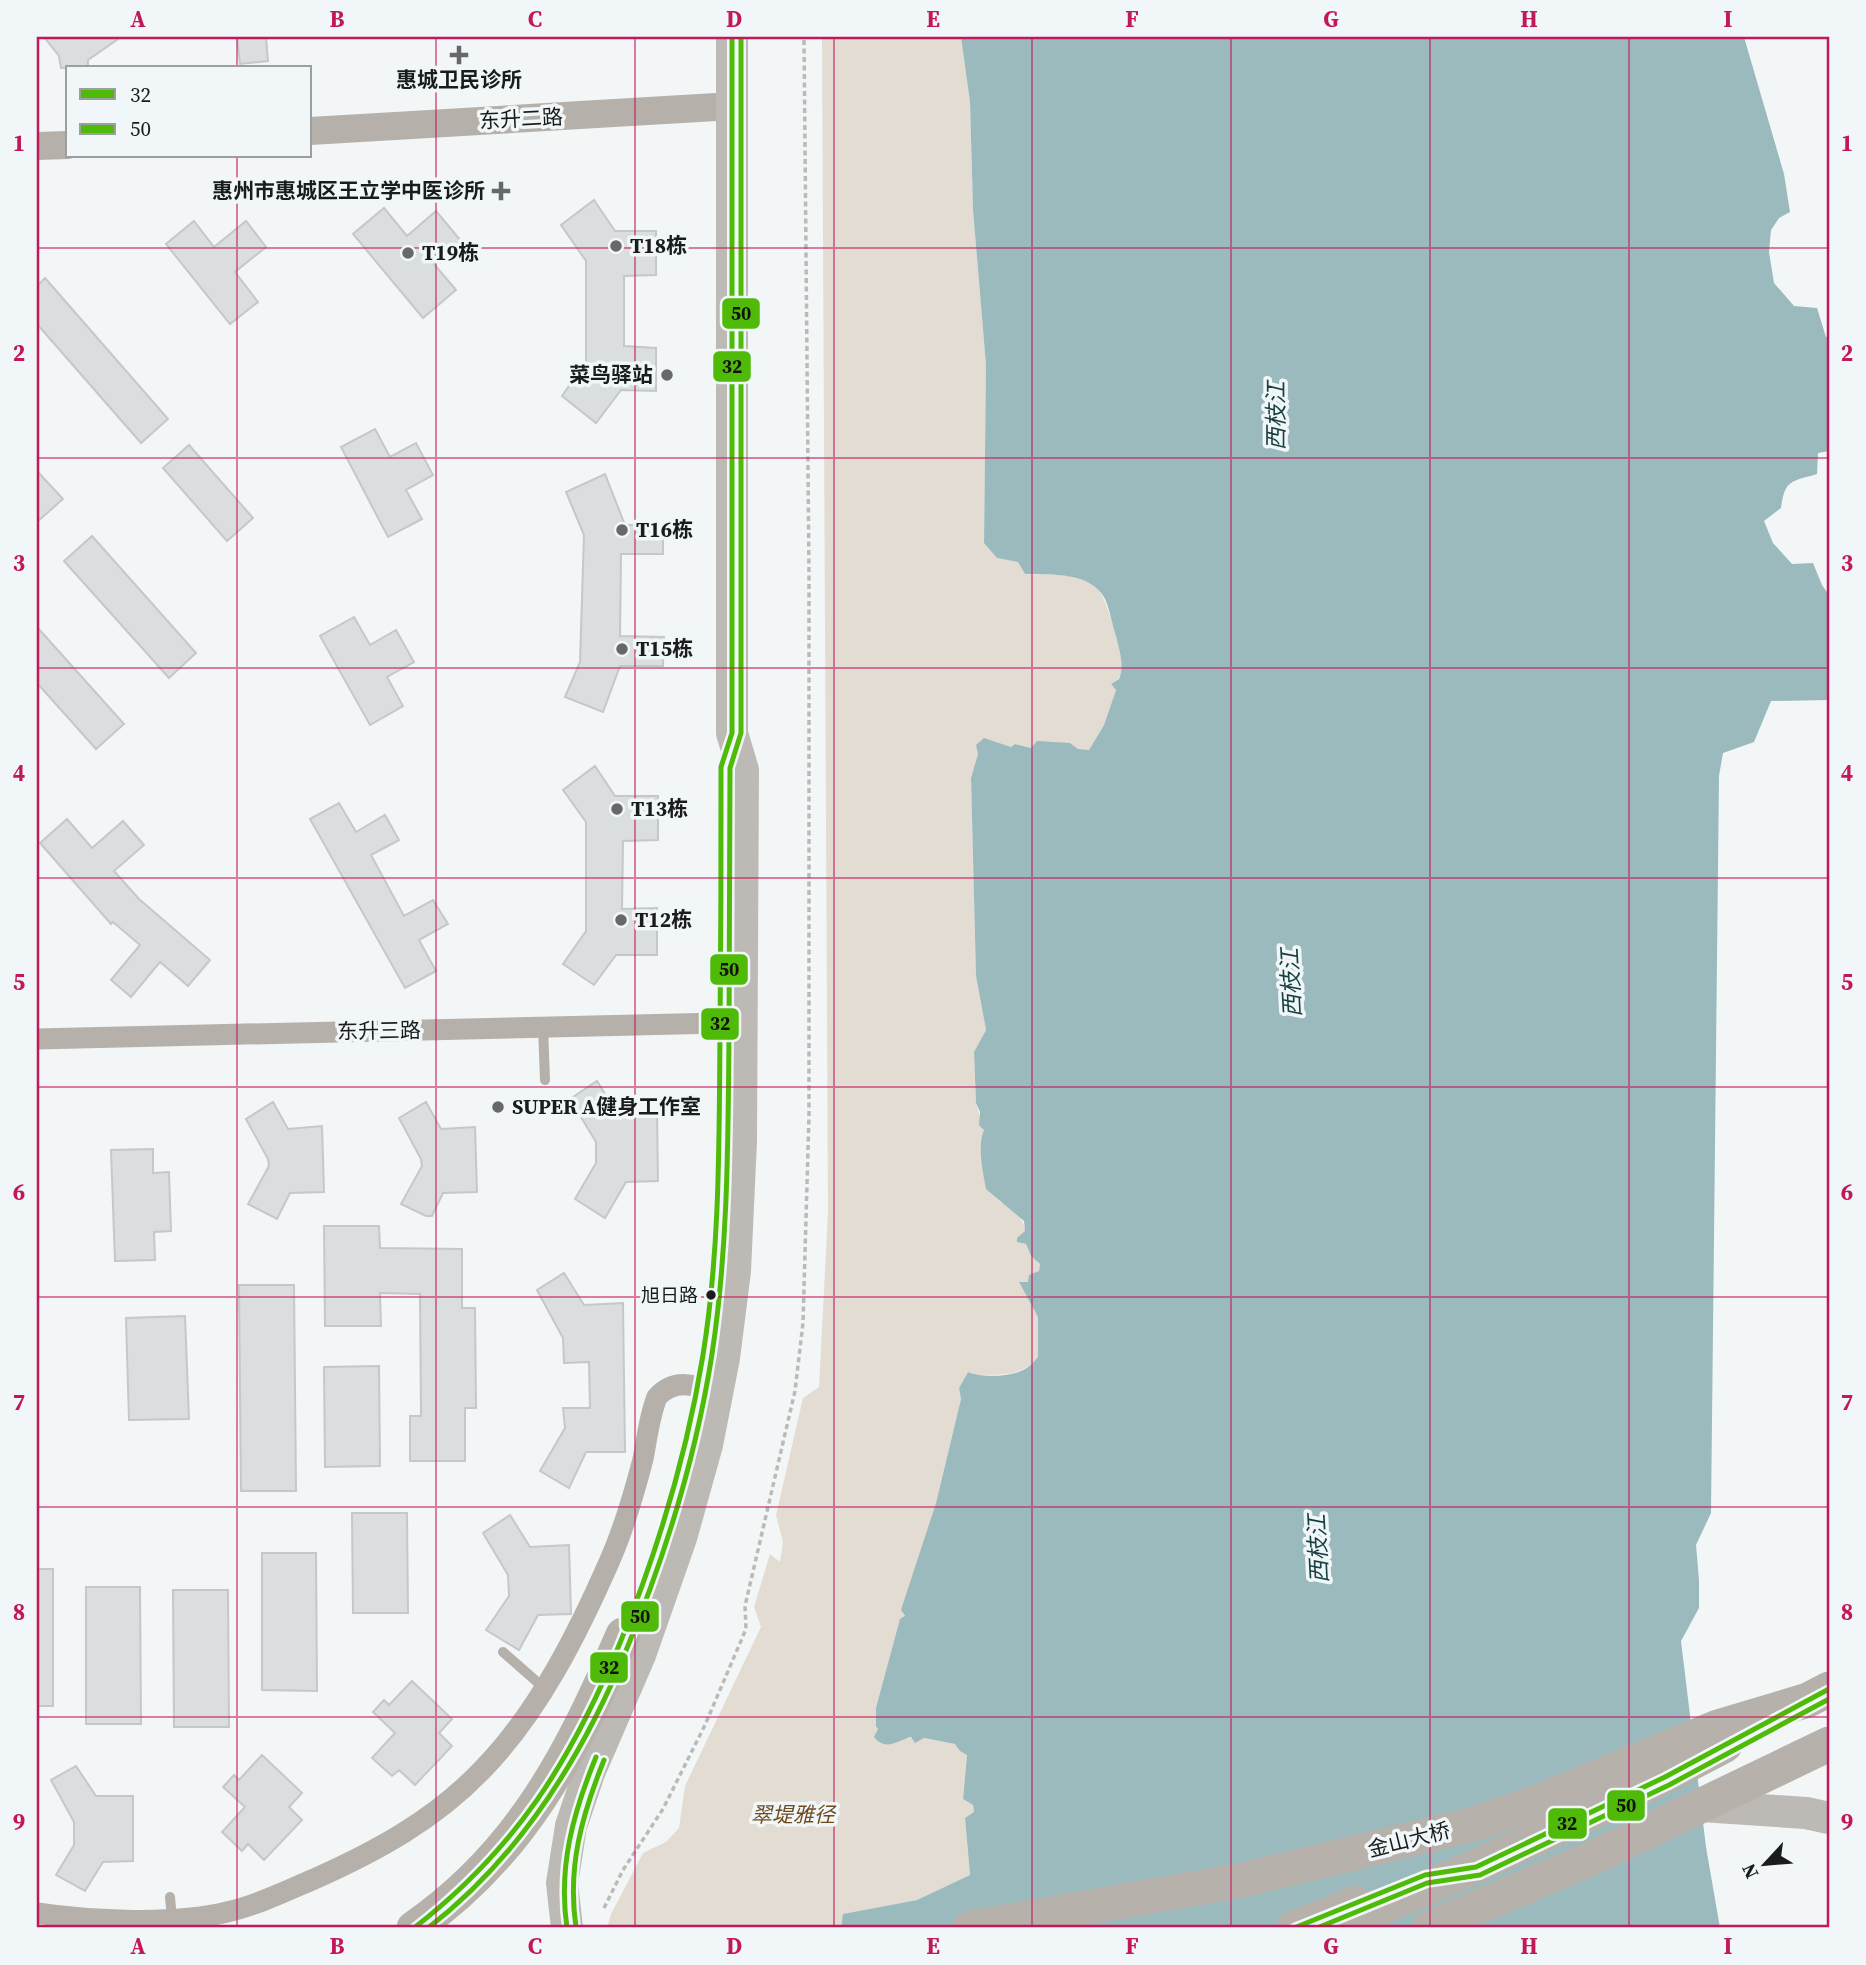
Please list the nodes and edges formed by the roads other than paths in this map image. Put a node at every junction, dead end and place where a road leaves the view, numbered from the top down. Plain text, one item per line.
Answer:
1 (732, 37) edge
2 (733, 106) junction
3 (312, 131) edge
4 (66, 145) edge
5 (37, 146) edge
6 (732, 733) junction
7 (720, 1023) junction
8 (543, 1027) junction
9 (37, 1039) edge
10 (545, 1080) dead end
11 (698, 1387) junction
12 (631, 1645) junction
13 (503, 1652) dead end
14 (544, 1688) junction
15 (1818, 1694) edge
16 (1829, 1744) edge
17 (1701, 1806) junction
18 (1829, 1818) edge
19 (1476, 1867) junction
20 (170, 1897) dead end
21 (37, 1913) edge
22 (172, 1919) junction
23 (1430, 1927) edge
24 (414, 1928) edge
25 (567, 1928) edge
26 (970, 1928) edge
27 (1294, 1928) edge
28 (1335, 1928) edge

1 - 2 main road
2 - 3 street, 东升二路
2 - 6 main road
4 - 5 street
6 - 7 main road
6 - 12 main road
7 - 8 street, 东升三路
7 - 11 main road
8 - 9 street, 东升三路
8 - 10 lane
11 - 12 main road
11 - 14 street
12 - 24 main road
12 - 25 main road
13 - 14 lane
14 - 22 street
15 - 19 main road
15 - 26 main road, 金山大桥
16 - 17 main road
17 - 18 main road
17 - 23 main road
19 - 27 main road
19 - 28 main road
20 - 22 lane
21 - 22 street

